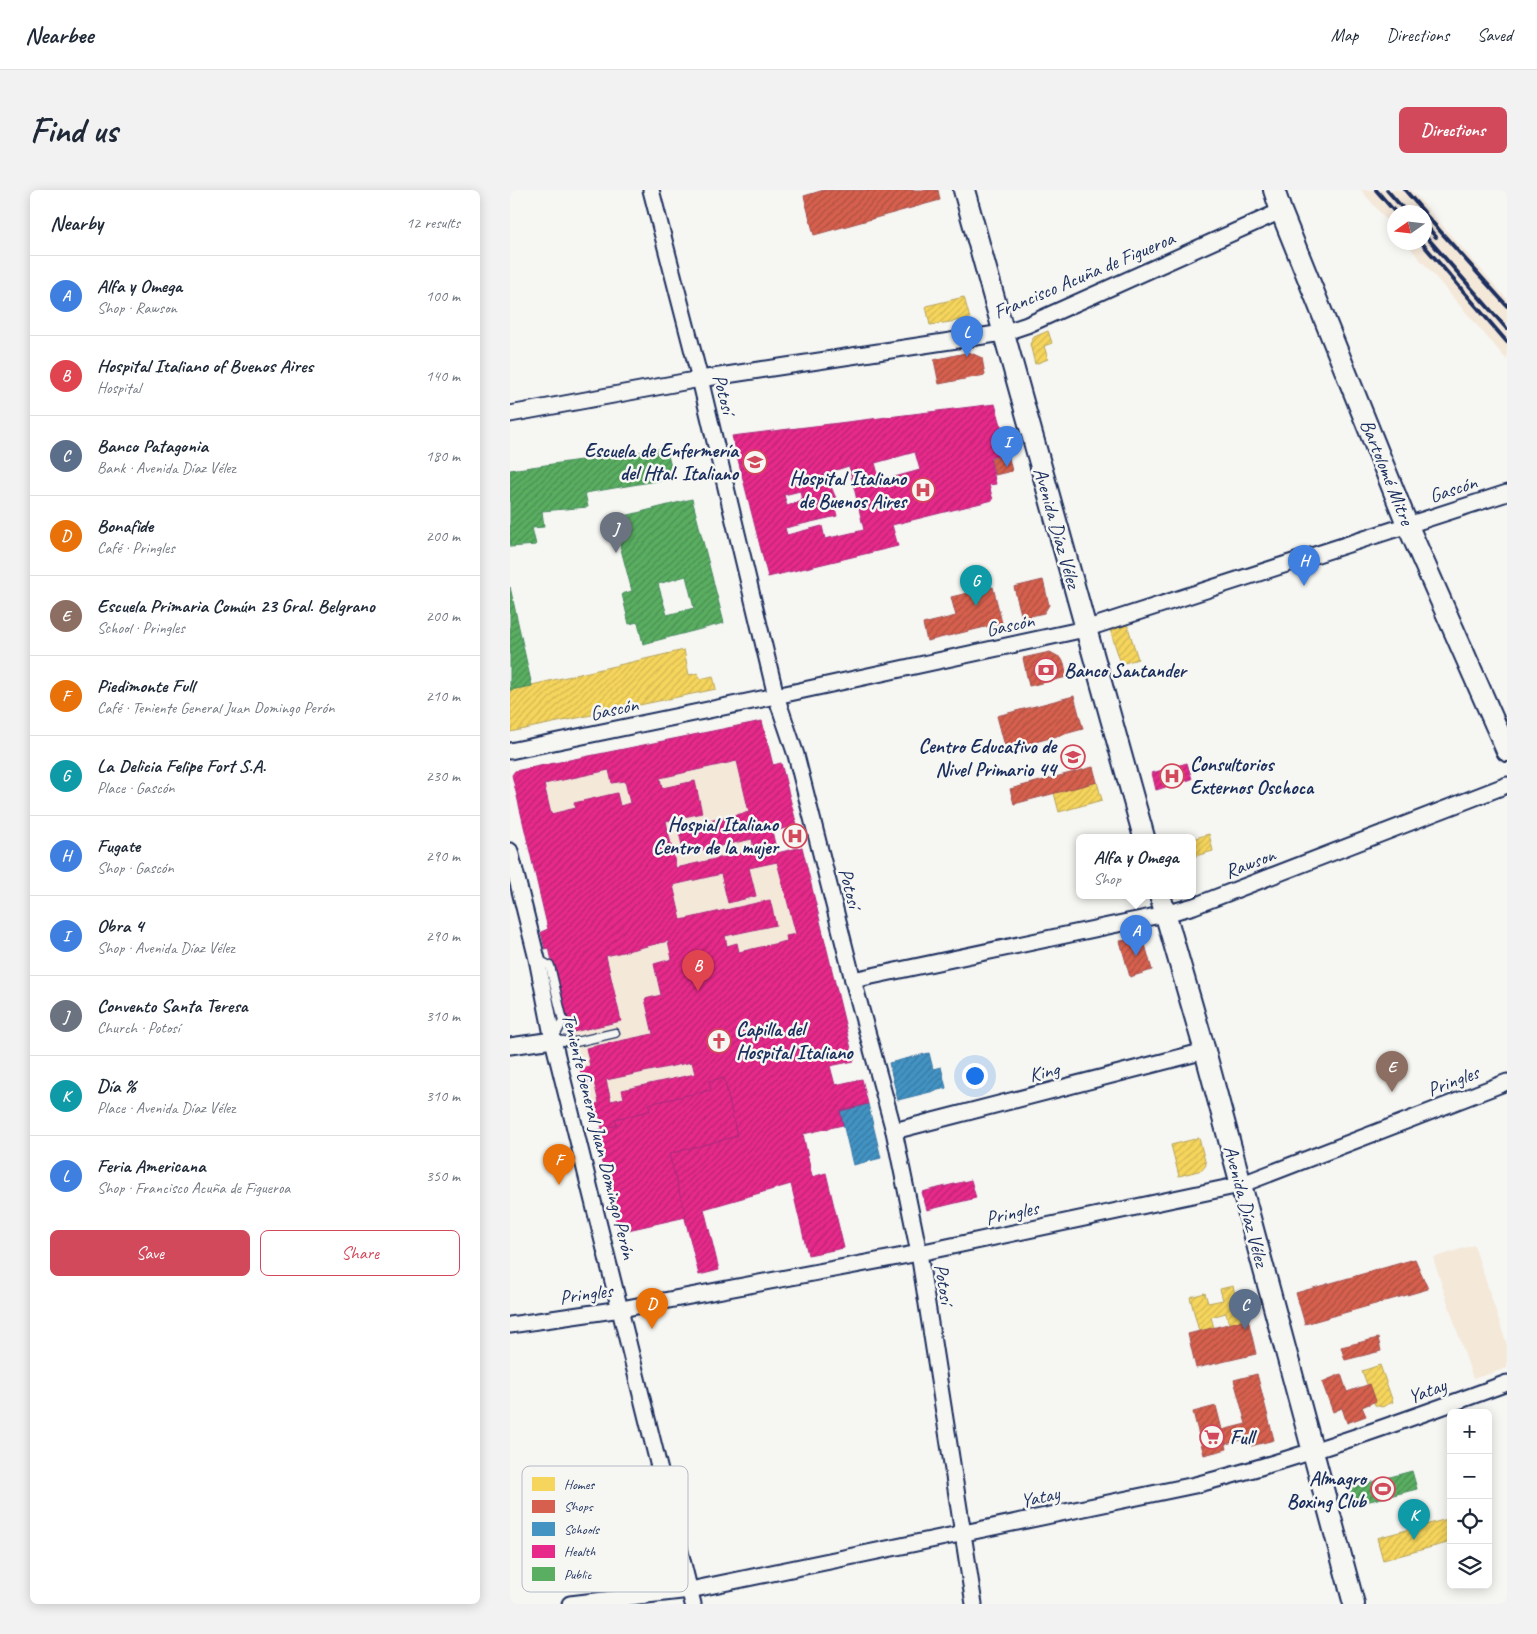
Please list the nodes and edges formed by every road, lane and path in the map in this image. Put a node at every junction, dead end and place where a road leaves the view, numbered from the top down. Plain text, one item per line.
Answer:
1 (651, 190) edge
2 (964, 190) edge
3 (1274, 190) edge
4 (1281, 211) junction
5 (1003, 333) junction
6 (700, 379) junction
7 (510, 414) edge
8 (1507, 493) edge
9 (1407, 524) junction
10 (1086, 629) junction
11 (776, 696) junction
12 (510, 751) edge
13 (1507, 751) edge
14 (1507, 785) edge
15 (1143, 834) edge
16 (510, 851) edge
17 (1161, 899) edge
18 (1165, 914) junction
19 (853, 980) junction
20 (615, 1033) dead end
21 (553, 1040) junction
22 (510, 1046) edge
23 (1205, 1051) junction
24 (1507, 1082) edge
25 (894, 1131) junction
26 (1240, 1185) junction
27 (919, 1253) junction
28 (621, 1309) junction
29 (510, 1324) edge
30 (1507, 1382) edge
31 (1312, 1452) junction
32 (659, 1466) edge
33 (962, 1534) junction
34 (688, 1585) edge
35 (691, 1597) edge
36 (570, 1604) edge
37 (974, 1604) edge
38 (1354, 1604) edge

1 - 6 street, Potosí
2 - 5 main road, Avenida Díaz Vélez
3 - 4 main road, Bartolomé Mitre
4 - 5 street, Francisco Acuña de Figueroa
4 - 9 main road, Bartolomé Mitre
5 - 6 street, Francisco Acuña de Figueroa
5 - 10 main road, Avenida Díaz Vélez
6 - 7 street, Francisco Acuña de Figueroa
6 - 11 street, Potosí
8 - 9 street, Gascón
9 - 10 street, Gascón
9 - 13 main road, Bartolomé Mitre
10 - 11 street, Gascón
10 - 15 main road, Avenida Díaz Vélez
11 - 12 street, Gascón
11 - 19 street, Potosí
14 - 18 street, Rawson
16 - 21 street, Teniente General Juan Domingo Perón
17 - 18 main road, Avenida Díaz Vélez
18 - 19 street, Rawson
18 - 23 main road, Avenida Díaz Vélez
19 - 25 street, Potosí
20 - 21 lane
21 - 22 street
21 - 28 street, Teniente General Juan Domingo Perón
23 - 25 street, King
23 - 26 main road, Avenida Díaz Vélez
24 - 26 street, Pringles
25 - 27 street, Potosí
26 - 27 street, Pringles
26 - 31 main road, Avenida Díaz Vélez
27 - 28 street, Pringles
27 - 33 street, Potosí
28 - 29 street, Pringles
28 - 32 street, Teniente General Juan Domingo Perón
30 - 31 street, Yatay
31 - 33 street, Yatay
31 - 38 main road, Avenida Díaz Vélez
33 - 35 street, Yatay
33 - 37 street, Potosí
34 - 35 street, Teniente General Juan Domingo Perón
35 - 36 street, Yatay

